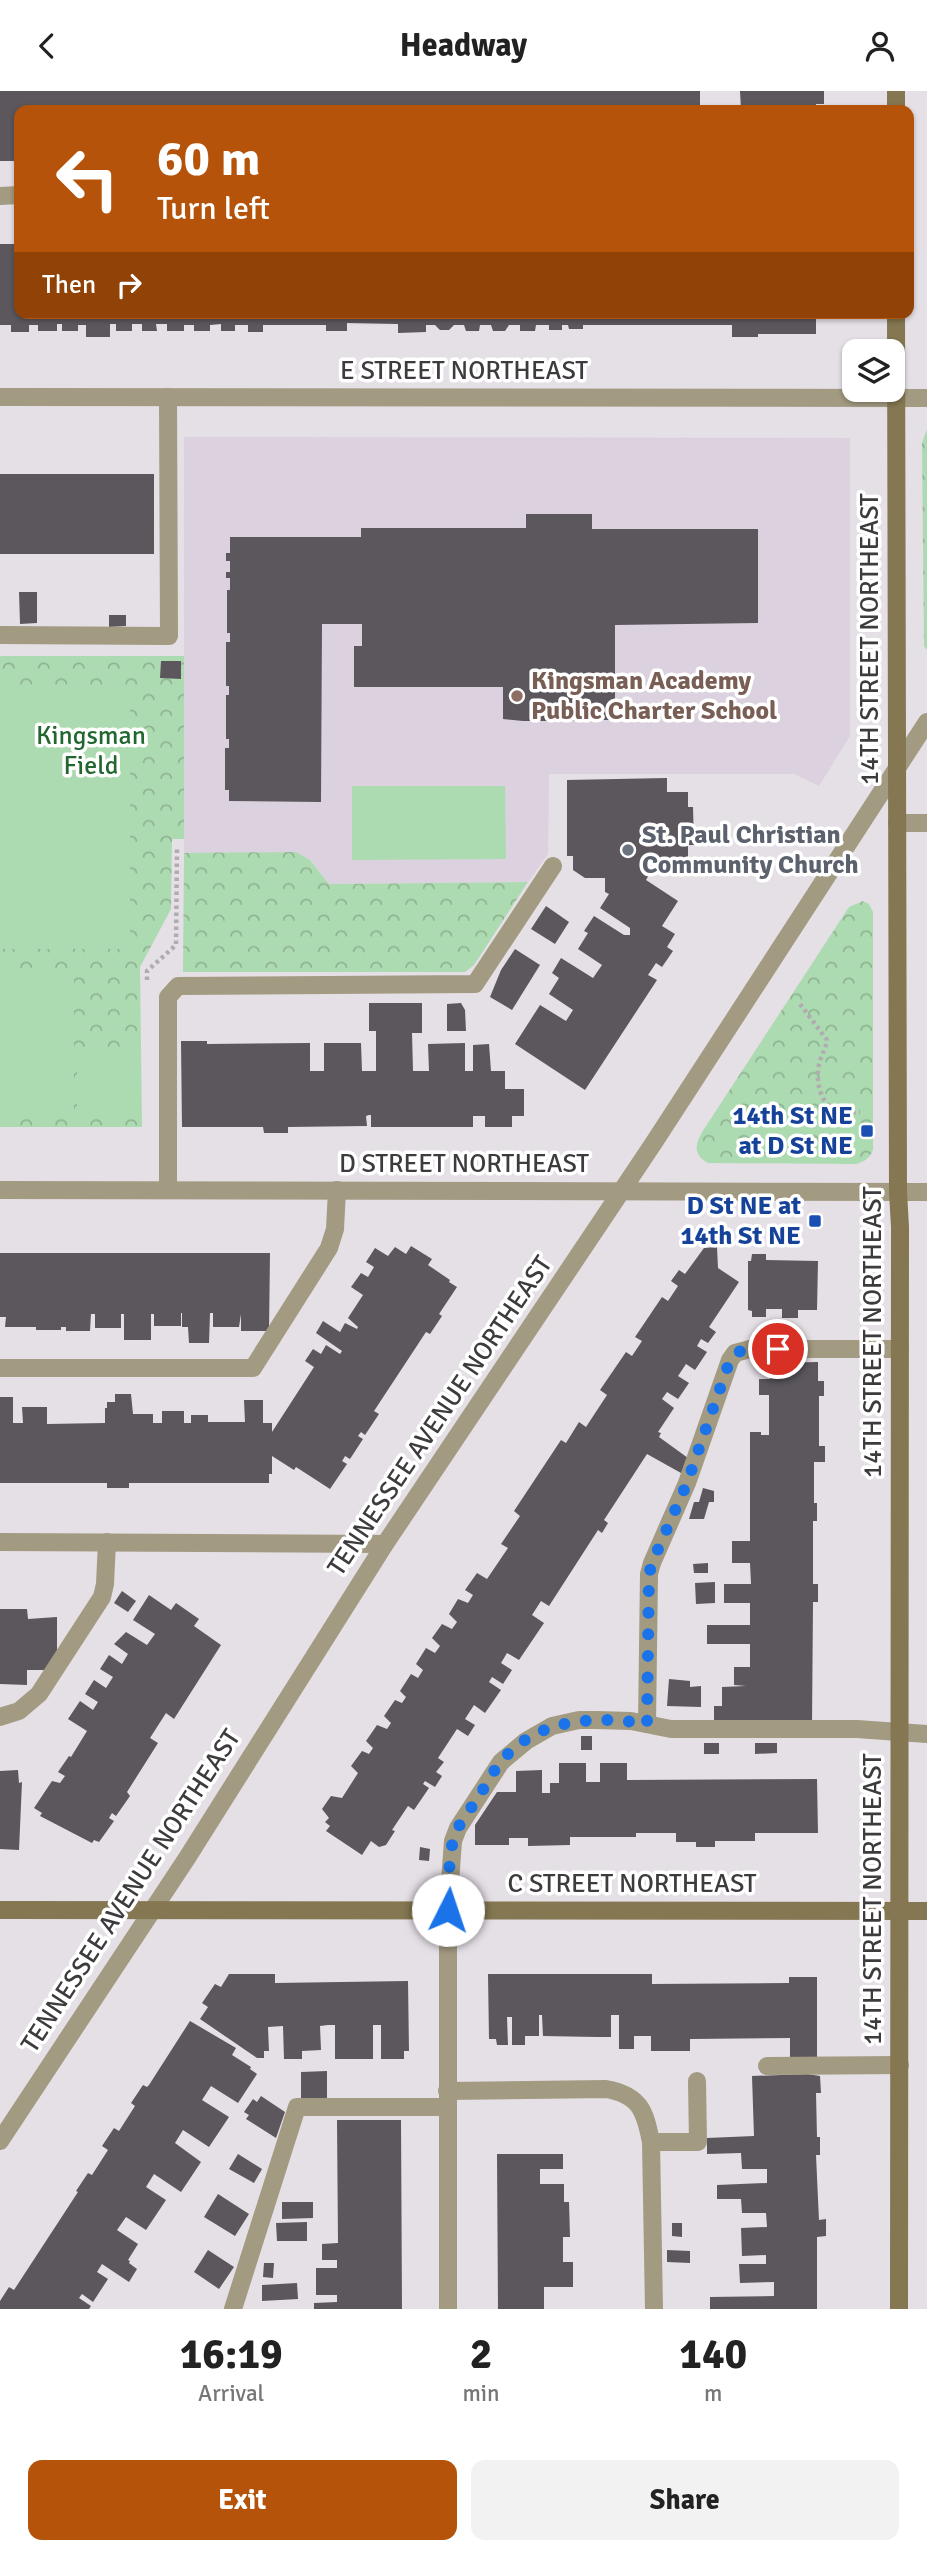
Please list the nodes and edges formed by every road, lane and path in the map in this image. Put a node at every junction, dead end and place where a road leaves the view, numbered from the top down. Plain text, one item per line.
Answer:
1 (896, 319) edge
2 (896, 339) edge
3 (0, 397) edge
4 (168, 397) junction
5 (842, 398) edge
6 (905, 398) edge
7 (927, 398) edge
8 (896, 402) edge
9 (0, 635) edge
10 (927, 722) edge
11 (897, 769) junction
12 (897, 823) junction
13 (927, 823) edge
14 (553, 866) dead end
15 (800, 1004) dead end
16 (860, 1112) dead end
17 (0, 1190) edge
18 (168, 1190) junction
19 (337, 1190) junction
20 (622, 1191) junction
21 (898, 1192) junction
22 (927, 1192) edge
23 (900, 1349) junction
24 (0, 1368) edge
25 (0, 1542) edge
26 (107, 1542) junction
27 (385, 1544) junction
28 (0, 1717) edge
29 (647, 1724) junction
30 (899, 1732) junction
31 (927, 1734) edge
32 (153, 1909) junction
33 (0, 1910) edge
34 (448, 1910) junction
35 (900, 1911) junction
36 (927, 1911) edge
37 (900, 2065) junction
38 (767, 2066) dead end
39 (697, 2081) dead end
40 (447, 2099) junction
41 (0, 2140) edge
42 (651, 2142) junction
43 (233, 2309) edge
44 (448, 2309) edge
45 (654, 2309) edge
46 (899, 2309) edge

1 - 2 street, 14TH STREET NORTHEAST
3 - 4 street, E STREET NORTHEAST
4 - 5 street, E STREET NORTHEAST
4 - 9 street
6 - 7 street, E STREET NORTHEAST
8 - 11 street, 14TH STREET NORTHEAST
10 - 11 street, TENNESSEE AVENUE NORTHEAST
11 - 12 street, 14TH STREET NORTHEAST
11 - 20 street, TENNESSEE AVENUE NORTHEAST
12 - 13 street
12 - 21 street, 14TH STREET NORTHEAST
14 - 18 street
15 - 16 path
17 - 18 street, D STREET NORTHEAST
18 - 19 street, D STREET NORTHEAST
19 - 20 street, D STREET NORTHEAST
19 - 24 street
20 - 21 street, D STREET NORTHEAST
20 - 27 street, TENNESSEE AVENUE NORTHEAST
21 - 22 street, D STREET NORTHEAST
21 - 23 street, 14TH STREET NORTHEAST
23 - 29 street
23 - 30 street, 14TH STREET NORTHEAST
25 - 26 street
26 - 27 street
26 - 28 street
27 - 32 street, TENNESSEE AVENUE NORTHEAST
29 - 30 street
29 - 34 street
30 - 31 street
30 - 35 street, 14TH STREET NORTHEAST
32 - 33 street, C STREET NORTHEAST
32 - 34 street, C STREET NORTHEAST
32 - 41 street, TENNESSEE AVENUE NORTHEAST
34 - 35 street, C STREET NORTHEAST
34 - 40 street
35 - 36 street, C STREET NORTHEAST
35 - 37 street, 14TH STREET NORTHEAST
37 - 38 street
37 - 46 street, 14TH STREET NORTHEAST
39 - 42 street
40 - 42 street
40 - 43 street
40 - 44 street
42 - 45 street

